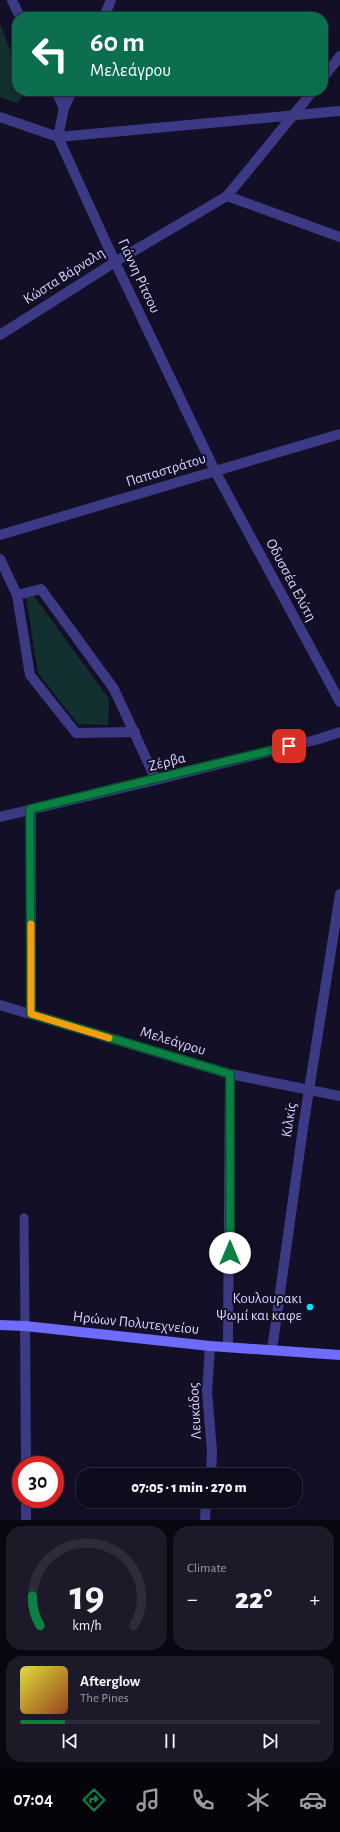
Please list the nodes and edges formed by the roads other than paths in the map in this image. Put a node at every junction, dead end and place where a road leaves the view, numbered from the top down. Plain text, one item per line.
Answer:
1 (12, 0) edge
2 (111, 0) edge
3 (18, 12) edge
4 (106, 12) edge
5 (340, 56) edge
6 (328, 72) edge
7 (58, 96) edge
8 (70, 96) edge
9 (309, 96) edge
10 (64, 108) junction
11 (340, 111) edge
12 (294, 114) junction
13 (0, 117) edge
14 (58, 137) junction
15 (227, 196) junction
16 (340, 237) edge
17 (115, 262) junction
18 (0, 335) edge
19 (340, 434) edge
20 (215, 471) junction
21 (0, 535) edge
22 (0, 560) edge
23 (17, 595) junction
24 (340, 702) edge
25 (134, 732) junction
26 (340, 732) edge
27 (156, 780) junction
28 (30, 809) junction
29 (0, 817) edge
30 (340, 894) edge
31 (0, 1005) edge
32 (31, 1014) junction
33 (230, 1074) junction
34 (310, 1090) junction
35 (340, 1096) edge
36 (24, 1218) dead end
37 (0, 1325) edge
38 (25, 1326) junction
39 (210, 1346) junction
40 (228, 1346) junction
41 (272, 1350) junction
42 (340, 1355) edge
43 (26, 1456) edge
44 (211, 1468) edge
45 (26, 1508) edge
46 (206, 1508) edge
47 (26, 1520) edge
48 (205, 1520) edge

1 - 3 street
2 - 4 street
5 - 6 street
7 - 10 street
8 - 10 street
9 - 12 street
10 - 14 street
11 - 12 street
12 - 14 street
12 - 15 street
13 - 14 street
14 - 17 street, Γιάννη Ρίτσου
15 - 16 street
15 - 17 street, Κώστα Βάρναλη
17 - 18 street, Κώστα Βάρναλη
17 - 20 street, Γιάννη Ρίτσου
19 - 20 street, Παπαστράτου
20 - 21 street, Παπαστράτου
20 - 24 street, Οδυσσέα Ελύτη
22 - 23 street
23 - 25 street
23 - 25 street
25 - 27 street
26 - 27 street, Ζέρβα
27 - 28 street, Ζέρβα
28 - 29 street, Ζέρβα
28 - 32 street
30 - 34 street, Κιλκίς
31 - 32 street, Μελεάγρου
32 - 33 street, Μελεάγρου
33 - 34 street, Μελεάγρου
33 - 40 street
34 - 35 street, Μελεάγρου
34 - 41 street, Κιλκίς
36 - 38 lane
37 - 38 main road, Ηρώων Πολυτεχνείου
38 - 39 main road, Ηρώων Πολυτεχνείου
38 - 43 street
39 - 40 main road, Ηρώων Πολυτεχνείου
39 - 44 street, Λευκάδος
40 - 41 main road, Ηρώων Πολυτεχνείου
41 - 42 main road, Ηρώων Πολυτεχνείου
45 - 47 street
46 - 48 street

